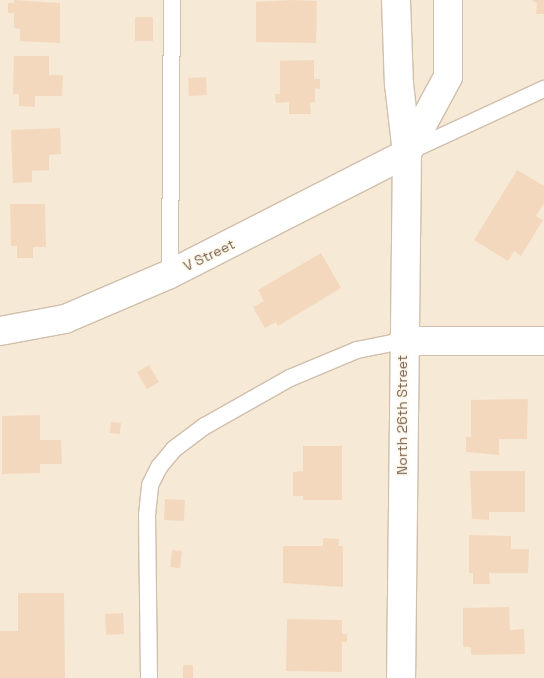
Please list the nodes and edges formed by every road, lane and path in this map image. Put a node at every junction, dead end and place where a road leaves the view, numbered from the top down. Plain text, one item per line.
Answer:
1 (172, 0) edge
2 (396, 0) edge
3 (448, 0) edge
4 (544, 89) edge
5 (407, 152) junction
6 (170, 274) junction
7 (0, 331) edge
8 (544, 340) edge
9 (403, 341) junction
10 (149, 678) edge
11 (400, 678) edge

1 - 6 lane
2 - 5 street, North 26th Street
3 - 5 street
4 - 5 lane
5 - 6 street, V Street
5 - 9 street, North 26th Street
6 - 7 street, V Street
8 - 9 street
9 - 10 lane
9 - 11 street, North 26th Street

